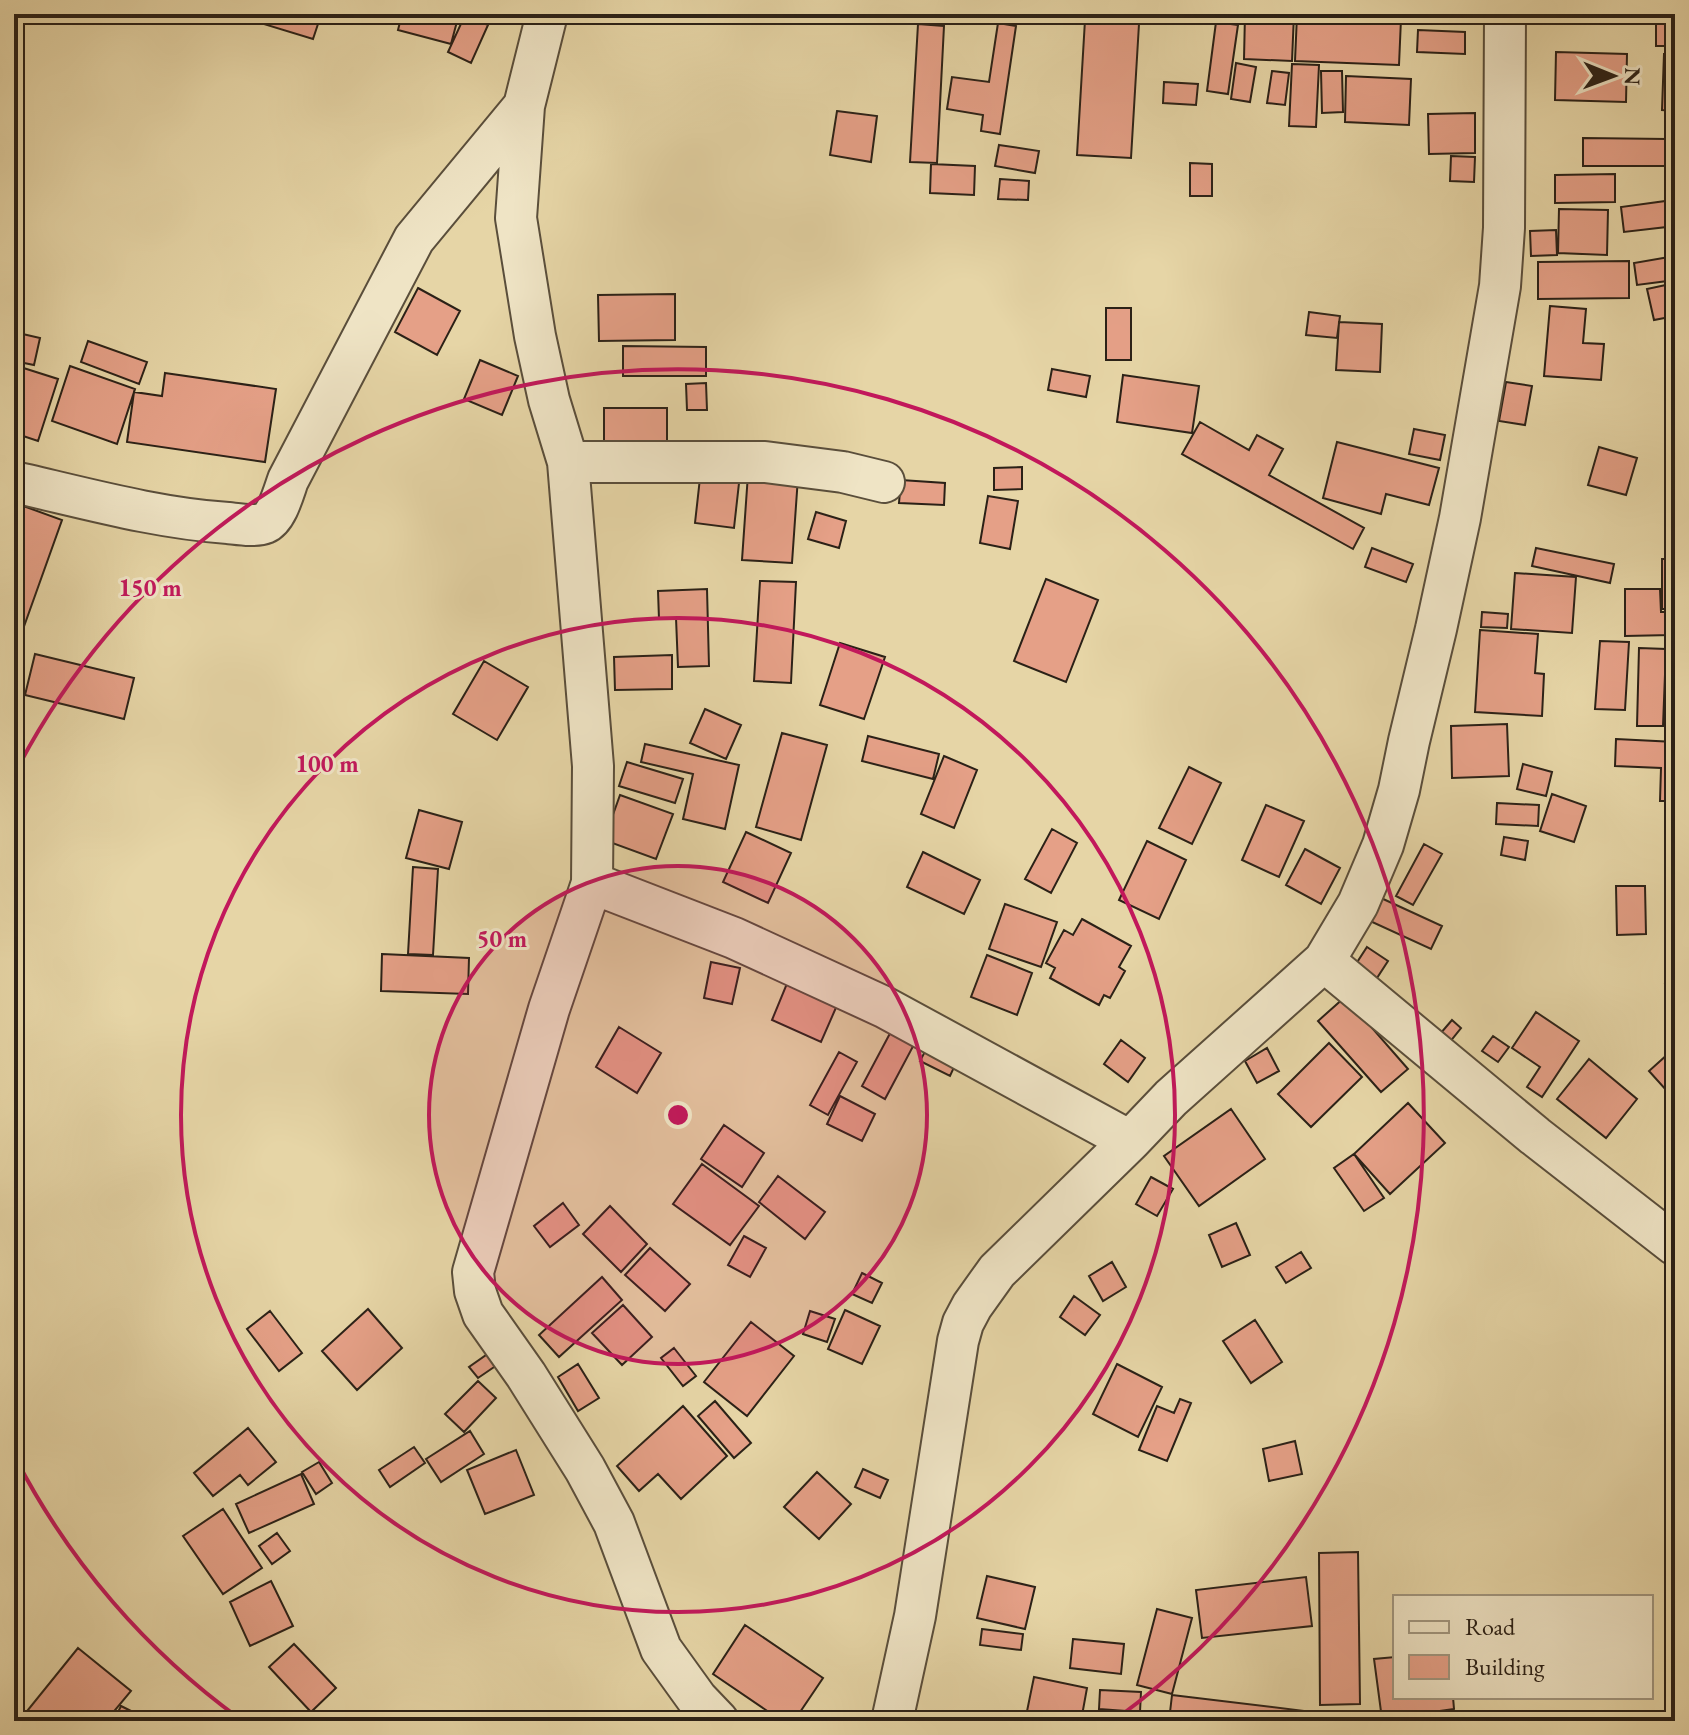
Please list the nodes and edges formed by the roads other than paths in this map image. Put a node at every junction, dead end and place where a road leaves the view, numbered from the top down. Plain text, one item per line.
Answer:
1 (547, 14) edge
2 (1505, 14) edge
3 (524, 106) junction
4 (568, 462) junction
5 (14, 482) edge
6 (884, 482) dead end
7 (592, 883) junction
8 (1324, 961) junction
9 (1130, 1141) junction
10 (1675, 1245) edge
11 (718, 1721) edge
12 (892, 1721) edge

1 - 3 street
2 - 8 street
3 - 4 street
3 - 5 street
4 - 6 street
4 - 7 street
7 - 9 street
7 - 11 street
8 - 9 street
8 - 10 street
9 - 12 street

